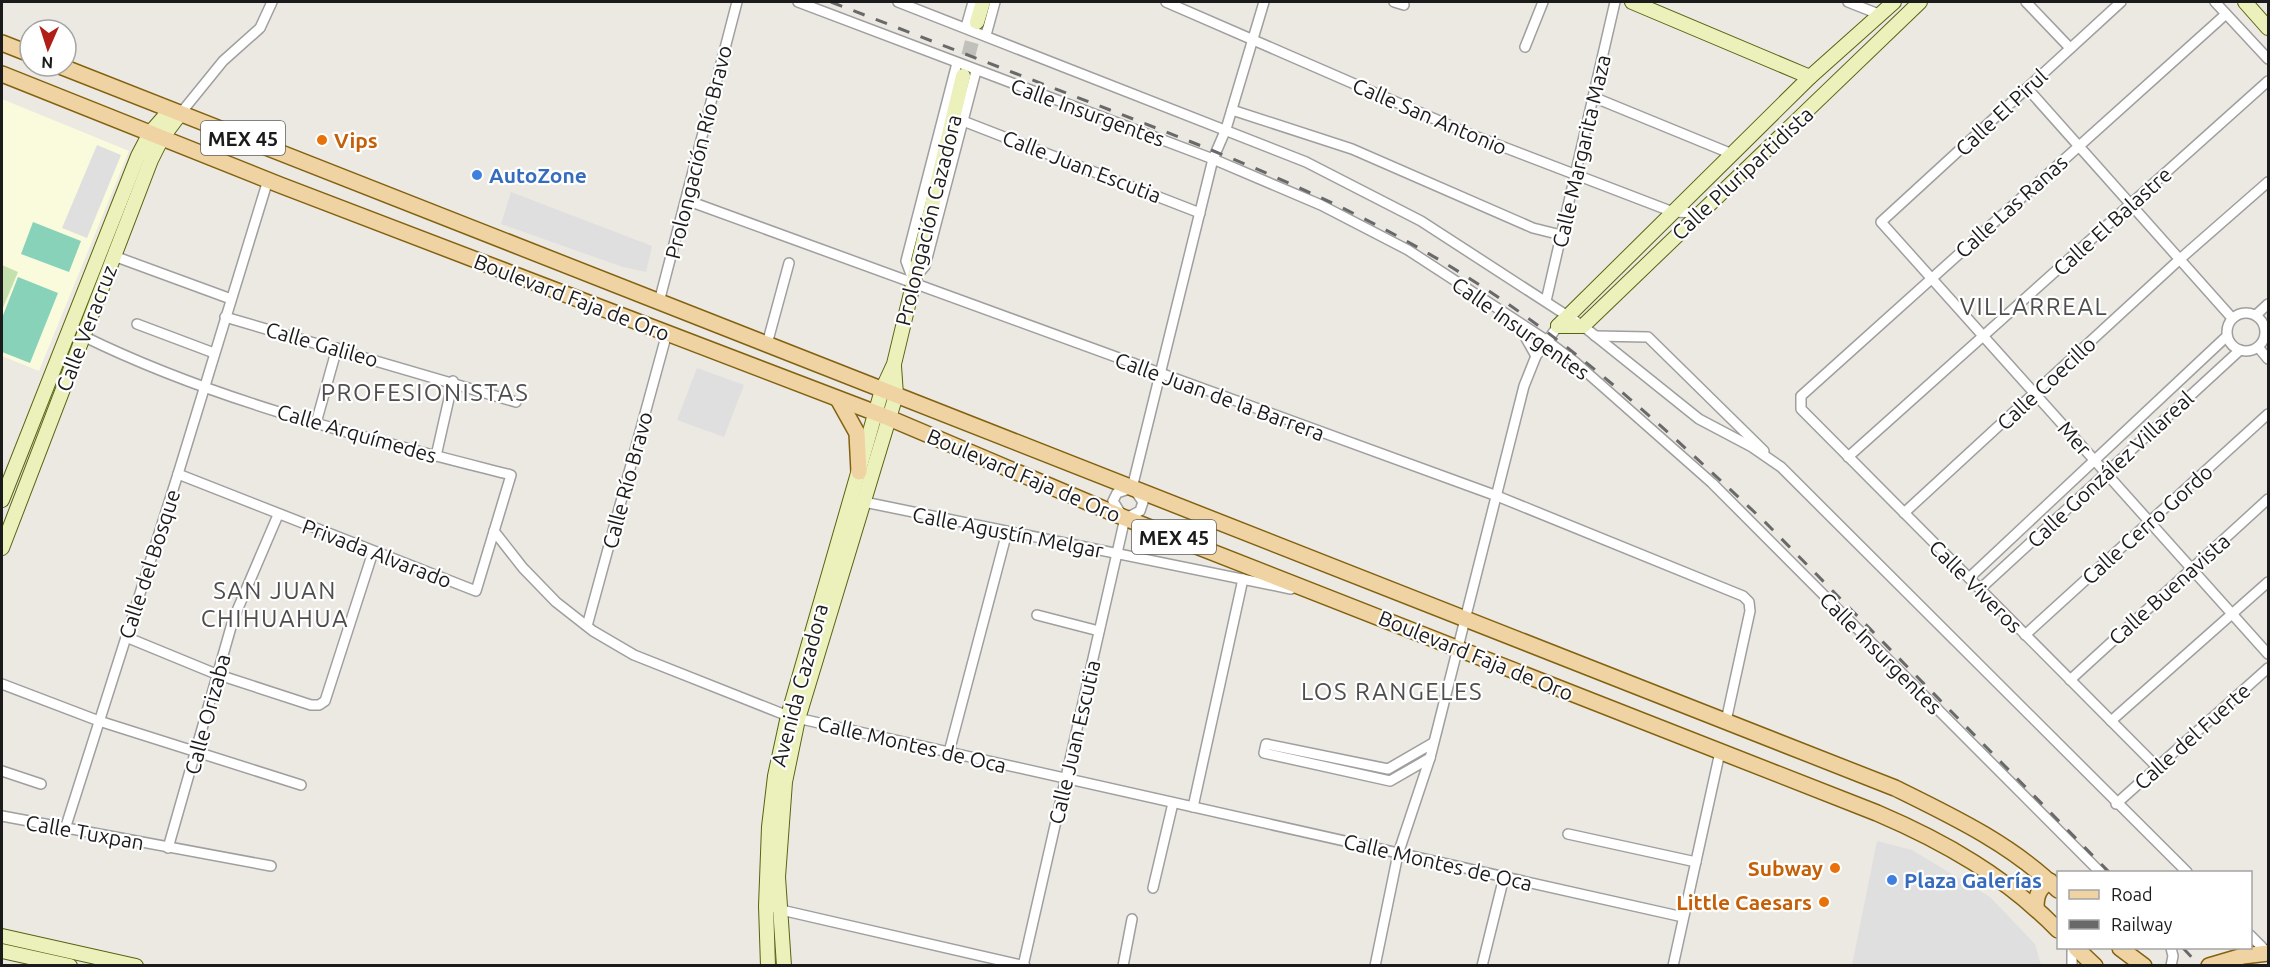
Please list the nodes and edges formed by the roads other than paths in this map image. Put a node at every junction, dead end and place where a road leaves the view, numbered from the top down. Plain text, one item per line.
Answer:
1 (272, 2) edge
2 (736, 2) edge
3 (798, 2) edge
4 (898, 2) edge
5 (973, 2) edge
6 (983, 2) edge
7 (995, 2) edge
8 (1166, 2) edge
9 (1264, 2) edge
10 (1394, 2) edge
11 (1543, 2) edge
12 (1615, 2) edge
13 (1632, 2) edge
14 (1848, 2) edge
15 (1894, 2) edge
16 (1920, 2) edge
17 (2026, 2) edge
18 (2121, 2) edge
19 (2215, 2) edge
20 (2245, 2) edge
21 (1404, 5) dead end
22 (2226, 14) junction
23 (1881, 15) junction
24 (971, 25) junction
25 (2268, 28) edge
26 (986, 35) junction
27 (1253, 39) junction
28 (2, 43) edge
29 (1524, 47) dead end
30 (2070, 48) junction
31 (18, 49) edge
32 (2268, 59) edge
33 (966, 70) junction
34 (78, 73) edge
35 (2, 74) edge
36 (1810, 77) junction
37 (2268, 81) edge
38 (2027, 88) junction
39 (1593, 97) junction
40 (1232, 110) junction
41 (175, 112) junction
42 (1775, 112) junction
43 (963, 121) junction
44 (1790, 127) junction
45 (1226, 129) junction
46 (156, 136) junction
47 (2079, 145) junction
48 (1732, 154) junction
49 (1213, 159) junction
50 (1575, 175) junction
51 (268, 180) junction
52 (2268, 182) edge
53 (686, 200) junction
54 (2131, 204) junction
55 (426, 211) junction
56 (1673, 212) junction
57 (1200, 213) junction
58 (1699, 213) junction
59 (1881, 222) joint
60 (1562, 235) junction
61 (416, 237) junction
62 (114, 256) junction
63 (2180, 259) junction
64 (789, 262) dead end
65 (1931, 278) junction
66 (913, 281) junction
67 (231, 299) junction
68 (1546, 301) junction
69 (659, 302) junction
70 (2268, 304) edge
71 (1569, 315) junction
72 (2256, 315) junction
73 (1509, 316) junction
74 (225, 317) junction
75 (2232, 318) junction
76 (137, 324) dead end
77 (2267, 325) edge
78 (1558, 326) junction
79 (1583, 326) junction
80 (667, 333) junction
81 (83, 336) junction
82 (1595, 336) junction
83 (1983, 336) junction
84 (2227, 336) junction
85 (1546, 340) junction
86 (767, 345) junction
87 (2258, 347) junction
88 (337, 348) junction
89 (2240, 350) junction
90 (214, 353) junction
91 (1536, 356) junction
92 (2268, 359) edge
93 (1160, 374) junction
94 (453, 381) junction
95 (204, 387) junction
96 (889, 393) junction
97 (2034, 393) junction
98 (838, 399) junction
99 (516, 402) dead end
100 (1800, 402) joint
101 (2268, 414) edge
102 (882, 415) junction
103 (316, 423) junction
104 (436, 456) junction
105 (1848, 457) junction
106 (2095, 460) junction
107 (1780, 467) junction
108 (859, 472) junction
109 (2106, 473) junction
110 (178, 474) junction
111 (1132, 488) junction
112 (1497, 496) junction
113 (2268, 499) edge
114 (2, 500) edge
115 (864, 502) junction
116 (1905, 513) junction
117 (278, 515) junction
118 (1125, 518) junction
119 (2150, 522) junction
120 (494, 531) junction
121 (1006, 532) junction
122 (2, 548) edge
123 (373, 552) junction
124 (1117, 554) junction
125 (2192, 569) junction
126 (1969, 578) junction
127 (1243, 579) junction
128 (2268, 582) edge
129 (1980, 589) junction
130 (1327, 597) junction
131 (2232, 614) junction
132 (1037, 615) dead end
133 (1466, 618) junction
134 (587, 626) junction
135 (1099, 632) junction
136 (2025, 635) junction
137 (126, 637) junction
138 (1459, 648) junction
139 (2268, 654) edge
140 (2268, 668) edge
141 (216, 674) junction
142 (2070, 680) junction
143 (2, 684) edge
144 (793, 717) junction
145 (99, 721) junction
146 (1726, 721) junction
147 (2111, 721) junction
148 (1433, 743) junction
149 (198, 752) junction
150 (949, 752) junction
151 (1720, 752) junction
152 (1334, 758) junction
153 (1430, 758) junction
154 (1332, 768) junction
155 (2157, 768) junction
156 (2, 771) edge
157 (1066, 779) junction
158 (41, 784) dead end
159 (301, 785) dead end
160 (1173, 803) junction
161 (2116, 804) junction
162 (1193, 807) junction
163 (2, 816) edge
164 (64, 829) junction
165 (1568, 834) dead end
166 (168, 848) junction
167 (1398, 854) junction
168 (1696, 862) junction
169 (271, 866) dead end
170 (2098, 871) edge
171 (2185, 871) edge
172 (1504, 877) junction
173 (2054, 885) edge
174 (1154, 888) dead end
175 (772, 908) junction
176 (2036, 908) junction
177 (1683, 917) junction
178 (1132, 919) dead end
179 (2057, 929) edge
180 (2, 936) edge
181 (2252, 937) edge
182 (2074, 949) edge
183 (2075, 949) edge
184 (2121, 949) edge
185 (2171, 949) edge
186 (2, 951) edge
187 (2268, 953) edge
188 (1024, 965) edge
189 (70, 966) edge
190 (136, 966) edge
191 (768, 966) edge
192 (784, 966) edge
193 (1123, 966) edge
194 (1375, 966) edge
195 (1482, 966) edge
196 (1673, 966) edge
197 (2072, 966) edge
198 (2095, 966) edge
199 (2144, 966) edge
200 (2171, 966) edge
201 (2209, 966) edge

1 - 41 street
2 - 53 street, Prolongación Río Bravo
3 - 33 street, Calle Insurgentes
4 - 24 street, Calle Insurgentes
5 - 24 street
6 - 24 street
7 - 26 street
8 - 27 street, Calle San Antonio
9 - 27 street
10 - 21 street
11 - 29 street
12 - 39 street, Calle Margarita Maza
13 - 36 street
14 - 23 street
15 - 23 street, Calle Pluripartidista
16 - 44 street, Calle Pluripartidista
17 - 30 street
18 - 30 street, Calle El Pirul
19 - 22 street
20 - 25 street
22 - 32 street
22 - 47 street, Calle Las Ranas
23 - 36 street, Calle Pluripartidista
24 - 26 street, Calle Insurgentes
26 - 45 street, Calle Insurgentes
27 - 40 street
27 - 50 street, Calle San Antonio
28 - 31 main road
30 - 38 street, Calle El Pirul
33 - 43 street
33 - 49 street, Calle Insurgentes
33 - 66 street, Prolongación Cazadora
34 - 41 main road, Boulevard Faja de Oro / MEX 45
35 - 46 main road, Boulevard Faja de Oro / MEX 45
36 - 42 street, Calle Pluripartidista
37 - 54 street, Calle El Balastre
38 - 47 street
38 - 59 street, Calle El Pirul
39 - 48 street
39 - 50 street, Calle Margarita Maza
40 - 45 street
40 - 60 street
41 - 46 street, Calle Veracruz
41 - 55 main road, Boulevard Faja de Oro / MEX 45
42 - 44 street
42 - 48 street, Calle Pluripartidista
43 - 57 street, Calle Juan Escutia
43 - 66 street
44 - 58 street, Calle Pluripartidista
45 - 49 street
45 - 68 street, Calle Insurgentes
46 - 51 main road, Boulevard Faja de Oro / MEX 45
46 - 62 street, Calle Veracruz
46 - 114 street, Calle Veracruz
47 - 54 street
47 - 65 street, Calle Las Ranas
48 - 56 street, Calle Pluripartidista
49 - 57 street
49 - 73 street, Calle Insurgentes
50 - 56 street, Calle San Antonio
50 - 60 street, Calle Margarita Maza
51 - 61 main road, Boulevard Faja de Oro / MEX 45
51 - 67 street, Calle del Bosque
52 - 63 street, Calle Coecillo
53 - 66 street, Calle Juan de la Barrera
53 - 69 street, Prolongación Río Bravo
54 - 63 street
54 - 83 street, Calle El Balastre
55 - 61 main road
55 - 69 main road, Boulevard Faja de Oro / MEX 45
56 - 58 street, Calle San Antonio
56 - 71 street, Calle Pluripartidista
57 - 93 street
58 - 79 street, Calle Pluripartidista
59 - 65 street, Mer
60 - 68 street, Calle Margarita Maza
61 - 80 main road, Boulevard Faja de Oro / MEX 45
62 - 67 street
62 - 81 street, Calle Veracruz
63 - 75 street
63 - 97 street, Calle Coecillo
64 - 86 street
65 - 83 street, Mer
65 - 100 street, Calle Las Ranas
66 - 93 street, Calle Juan de la Barrera
66 - 96 street, Prolongación Cazadora
67 - 74 street, Calle del Bosque
68 - 71 street, Calle Insurgentes
69 - 86 main road, Boulevard Faja de Oro / MEX 45
70 - 72 street
71 - 78 street, Calle Pluripartidista
71 - 79 street, Calle Insurgentes
72 - 75 street
72 - 77 street
73 - 85 street, Calle Insurgentes
73 - 91 street
74 - 88 street, Calle Galileo
74 - 90 street, Calle del Bosque
75 - 84 street
76 - 90 street
77 - 87 street
78 - 79 street
78 - 85 street, Calle Pluripartidista
79 - 82 street, Calle Insurgentes
80 - 98 main road, Boulevard Faja de Oro / MEX 45
80 - 134 street, Calle Río Bravo
81 - 95 street, Calle Arquímedes
81 - 122 street, Calle Veracruz
82 - 107 street, Calle Insurgentes
82 - 107 street
83 - 97 street, Mer
83 - 105 street, Calle El Balastre
84 - 89 street
84 - 106 street, Calle González Villareal
85 - 91 street, Calle Pluripartidista
85 - 170 street, Calle Insurgentes
86 - 96 main road, Boulevard Faja de Oro / MEX 45
87 - 89 street
87 - 92 street
88 - 94 street, Calle Galileo
88 - 103 street
89 - 109 street, Calle González Villareal
90 - 95 street, Calle del Bosque
91 - 112 street, Calle Pluripartidista
93 - 111 street
93 - 112 street, Calle Juan de la Barrera
94 - 99 street, Calle Galileo
94 - 104 street
95 - 103 street, Calle Arquímedes
95 - 110 street, Calle del Bosque
96 - 102 street, Prolongación Cazadora
96 - 111 main road, Boulevard Faja de Oro / MEX 45
97 - 106 street, Mer
97 - 116 street, Calle Coecillo
98 - 102 main road, Boulevard Faja de Oro / MEX 45
98 - 108 main road
100 - 105 street, Calle Viveros
101 - 119 street, Calle Cerro Gordo
102 - 108 street, Avenida Cazadora
102 - 115 street, Avenida Cazadora
102 - 118 main road, Boulevard Faja de Oro / MEX 45
103 - 104 street, Calle Arquímedes
104 - 120 street, Calle Arquímedes
105 - 116 street, Calle Viveros
106 - 109 street, Mer
106 - 126 street, Calle González Villareal
107 - 161 street, Calle Insurgentes
108 - 144 street, Avenida Cazadora
109 - 119 street, Mer
109 - 129 street, Calle González Villareal
110 - 117 street, Privada Alvarado
110 - 137 street, Calle del Bosque
111 - 118 street
111 - 118 street
111 - 133 main road, Boulevard Faja de Oro / MEX 45
112 - 133 street, Calle Pluripartidista
112 - 146 street, Calle Juan de la Barrera
113 - 125 street, Calle Buenavista
115 - 121 street, Calle Agustín Melgar
115 - 144 street, Avenida Cazadora
116 - 126 street, Calle Viveros
117 - 123 street, Privada Alvarado
117 - 141 street, Calle Orizaba
118 - 124 street, Calle Juan Escutia
118 - 130 main road, Boulevard Faja de Oro / MEX 45
119 - 125 street, Mer
119 - 136 street, Calle Cerro Gordo
120 - 123 street, Privada Alvarado
120 - 134 street, Calle Montes de Oca
121 - 124 street, Calle Agustín Melgar
121 - 150 street
123 - 141 street
124 - 127 street, Calle Agustín Melgar
124 - 135 street, Calle Juan Escutia
125 - 131 street, Mer
125 - 142 street, Calle Buenavista
126 - 129 street, Calle Viveros
127 - 130 street, Calle Agustín Melgar
127 - 162 street
128 - 131 street
129 - 136 street, Calle Viveros
130 - 138 main road, Boulevard Faja de Oro / MEX 45
131 - 139 street, Mer
131 - 147 street
132 - 135 street
133 - 138 street, Calle Pluripartidista
133 - 146 main road, Boulevard Faja de Oro / MEX 45
134 - 144 street, Calle Montes de Oca
135 - 157 street, Calle Juan Escutia
136 - 142 street, Calle Viveros
137 - 141 street
137 - 145 street, Calle del Bosque
138 - 148 street, Calle Pluripartidista
138 - 151 main road, Boulevard Faja de Oro / MEX 45
140 - 155 street, Calle del Fuerte
141 - 149 street, Calle Orizaba
142 - 147 street, Calle Viveros
143 - 145 street
144 - 150 street, Calle Montes de Oca
144 - 175 street, Avenida Cazadora
145 - 149 street
145 - 164 street, Calle del Bosque
146 - 173 main road, Boulevard Faja de Oro / MEX 45
147 - 155 street, Calle Viveros
148 - 152 street
148 - 153 street, Calle Pluripartidista
149 - 159 street
149 - 166 street, Calle Orizaba
150 - 157 street, Calle Montes de Oca
151 - 168 street
151 - 176 main road, Boulevard Faja de Oro / MEX 45
152 - 154 street
152 - 154 street
153 - 154 street
153 - 167 street, Calle Pluripartidista
155 - 161 street, Calle del Fuerte
156 - 158 street
157 - 160 street, Calle Montes de Oca
157 - 188 street, Calle Juan Escutia
160 - 162 street, Calle Montes de Oca
160 - 174 street
161 - 171 street, Calle Insurgentes
162 - 167 street, Calle Montes de Oca
163 - 164 street, Calle Tuxpan
164 - 166 street, Calle Tuxpan
165 - 168 street
166 - 169 street, Calle Tuxpan
167 - 172 street, Calle Montes de Oca
167 - 194 street, Calle Pluripartidista
168 - 177 street
172 - 177 street, Calle Montes de Oca
172 - 195 street
173 - 176 main road
175 - 188 street
175 - 191 street, Avenida Cazadora
175 - 192 street, Avenida Cazadora
176 - 179 main road, Boulevard Faja de Oro / MEX 45
177 - 196 street
178 - 193 street
180 - 190 street
181 - 187 street
182 - 197 street
183 - 198 main road
184 - 199 main road
185 - 200 street
186 - 189 street
187 - 201 main road

